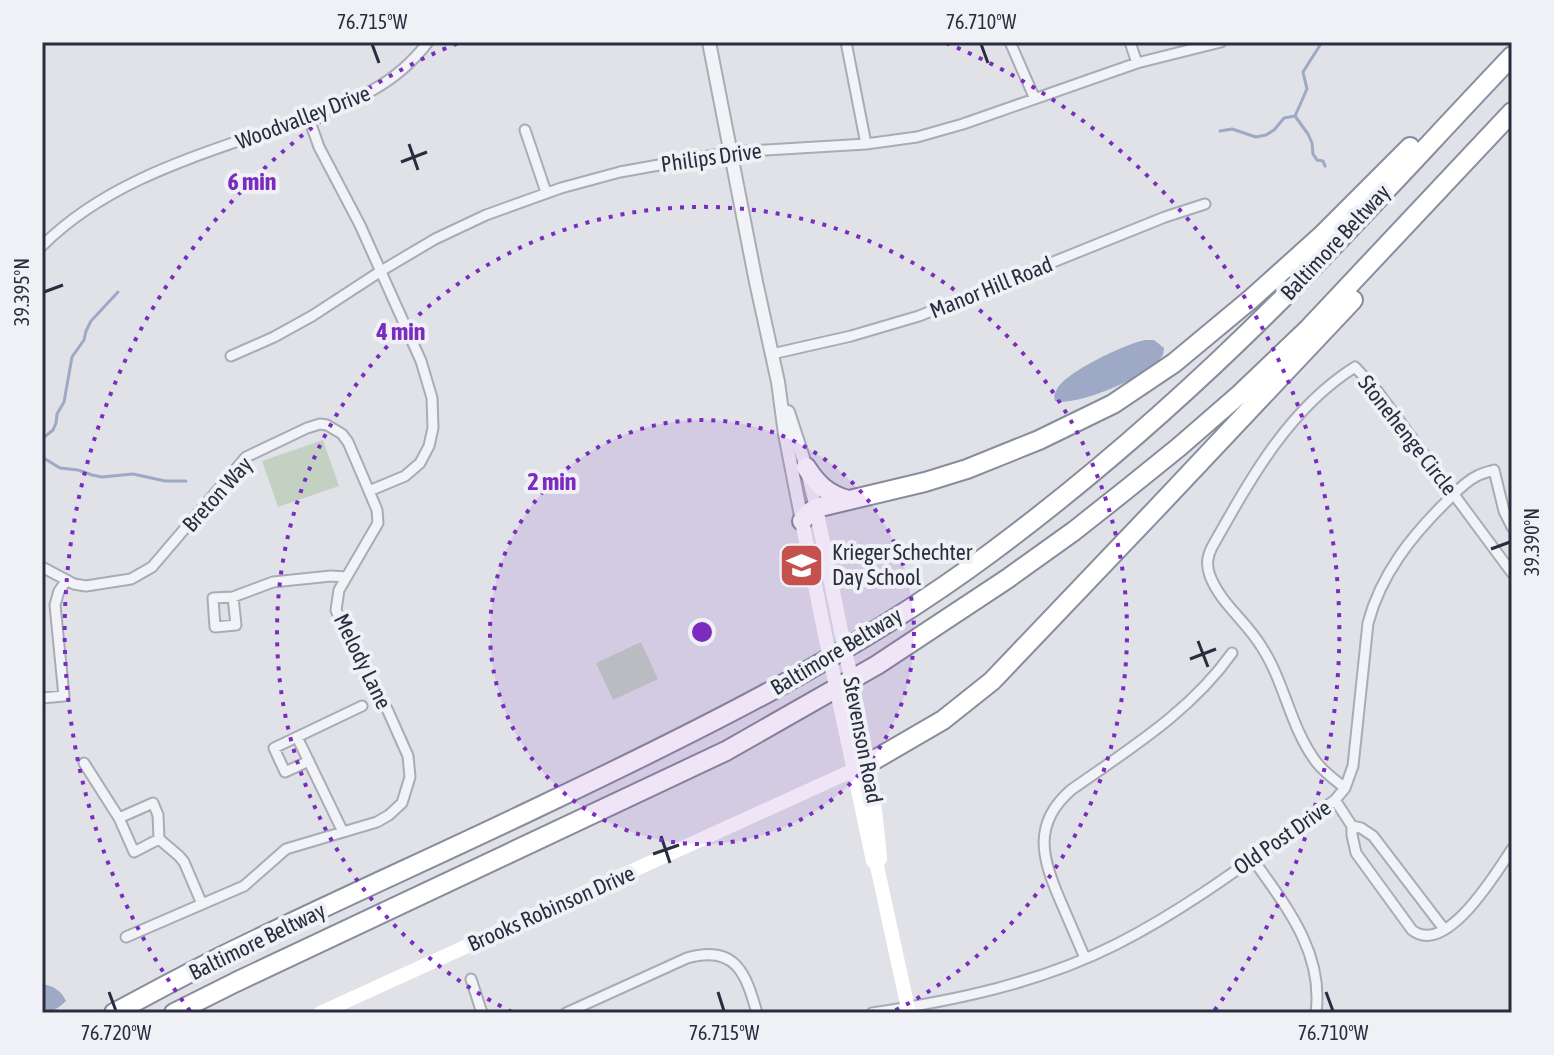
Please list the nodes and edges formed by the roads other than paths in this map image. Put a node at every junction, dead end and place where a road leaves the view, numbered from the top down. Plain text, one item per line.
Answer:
1 (428, 42) edge
2 (709, 42) edge
3 (846, 42) edge
4 (1010, 42) edge
5 (1130, 42) edge
6 (1221, 42) edge
7 (1512, 55) edge
8 (1137, 63) junction
9 (1035, 99) junction
10 (1512, 112) edge
11 (308, 116) junction
12 (1512, 123) edge
13 (525, 130) dead end
14 (866, 144) junction
15 (731, 152) junction
16 (546, 192) junction
17 (1205, 204) dead end
18 (43, 244) edge
19 (381, 271) junction
20 (772, 354) junction
21 (231, 356) dead end
22 (778, 382) junction
23 (806, 467) junction
24 (369, 491) junction
25 (1454, 494) junction
26 (851, 500) junction
27 (809, 514) junction
28 (1512, 527) edge
29 (42, 567) edge
30 (1512, 573) edge
31 (346, 577) junction
32 (67, 580) junction
33 (233, 597) dead end
34 (1232, 653) dead end
35 (42, 698) edge
36 (362, 706) dead end
37 (297, 737) junction
38 (309, 761) junction
39 (84, 763) dead end
40 (862, 766) junction
41 (1345, 788) junction
42 (1335, 800) junction
43 (119, 818) junction
44 (1352, 826) junction
45 (343, 832) junction
46 (159, 839) junction
47 (1512, 849) edge
48 (1252, 858) junction
49 (202, 904) junction
50 (1444, 929) junction
51 (126, 937) dead end
52 (1085, 958) junction
53 (471, 979) dead end
54 (908, 1010) edge
55 (114, 1013) edge
56 (174, 1013) edge
57 (320, 1013) edge
58 (482, 1013) edge
59 (566, 1013) edge
60 (757, 1013) edge
61 (872, 1013) edge
62 (1316, 1013) edge

1 - 11 street, Woodvalley Drive
2 - 15 street, Stevenson Road
3 - 14 street
4 - 9 street
5 - 8 street
6 - 8 street, Philips Drive
7 - 26 highway
7 - 55 highway, Baltimore Beltway
8 - 9 street, Philips Drive
9 - 14 street, Philips Drive
10 - 56 highway, Baltimore Beltway
11 - 18 street, Woodvalley Drive
11 - 19 street
12 - 40 highway
13 - 16 street
14 - 15 street, Philips Drive
15 - 16 street, Philips Drive
15 - 20 street, Stevenson Road
16 - 19 street, Philips Drive
17 - 20 street, Manor Hill Road
19 - 21 street, Philips Drive
19 - 24 street
20 - 22 street, Stevenson Road
22 - 23 street, Stevenson Road
22 - 27 street, Stevenson Road
23 - 26 highway
23 - 27 street, Stevenson Road
24 - 31 street, Melody Lane
24 - 32 street, Breton Way
25 - 28 street, Old Post Drive
25 - 30 street, Stonehenge Circle
25 - 41 street, Old Post Drive
25 - 41 street, Stonehenge Circle
26 - 27 highway
27 - 40 main road, Stevenson Road, bridge
27 - 40 main road, Stevenson Road, bridge
29 - 32 street, Breton Way
31 - 33 street
31 - 45 street, Melody Lane
32 - 35 street
34 - 52 street
36 - 37 street
37 - 38 street
37 - 38 street
38 - 45 street
39 - 43 street
40 - 54 main road, Stevenson Road
40 - 57 main road, Brooks Robinson Drive
41 - 42 street, Old Post Drive
42 - 44 street
42 - 48 street, Old Post Drive
43 - 46 street
43 - 46 street
44 - 50 street
44 - 50 street
45 - 49 street, Melody Lane
46 - 49 street
47 - 50 street
48 - 52 street, Old Post Drive
48 - 62 street
49 - 51 street, Melody Lane
52 - 54 street, Old Post Drive
53 - 58 street
54 - 61 street, Old Post Drive
59 - 60 street

